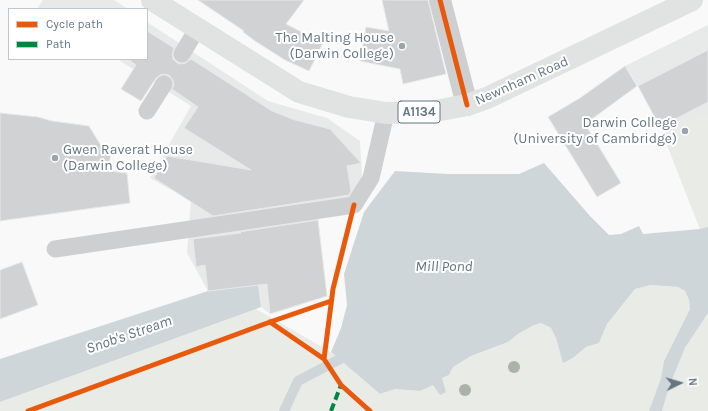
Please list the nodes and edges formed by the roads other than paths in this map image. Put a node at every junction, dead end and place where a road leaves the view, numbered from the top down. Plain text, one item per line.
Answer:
1 (152, 0) edge
2 (440, 0) edge
3 (692, 0) edge
4 (197, 29) junction
5 (182, 54) dead end
6 (164, 84) dead end
7 (467, 105) junction
8 (147, 111) dead end
9 (386, 114) junction
10 (54, 249) dead end

1 - 4 main road, Newnham Road / A1134
2 - 7 street
3 - 7 main road, Newnham Road / A1134
4 - 5 lane
4 - 9 main road, Newnham Road / A1134
6 - 8 lane
7 - 9 main road, Newnham Road / A1134
9 - 10 lane

